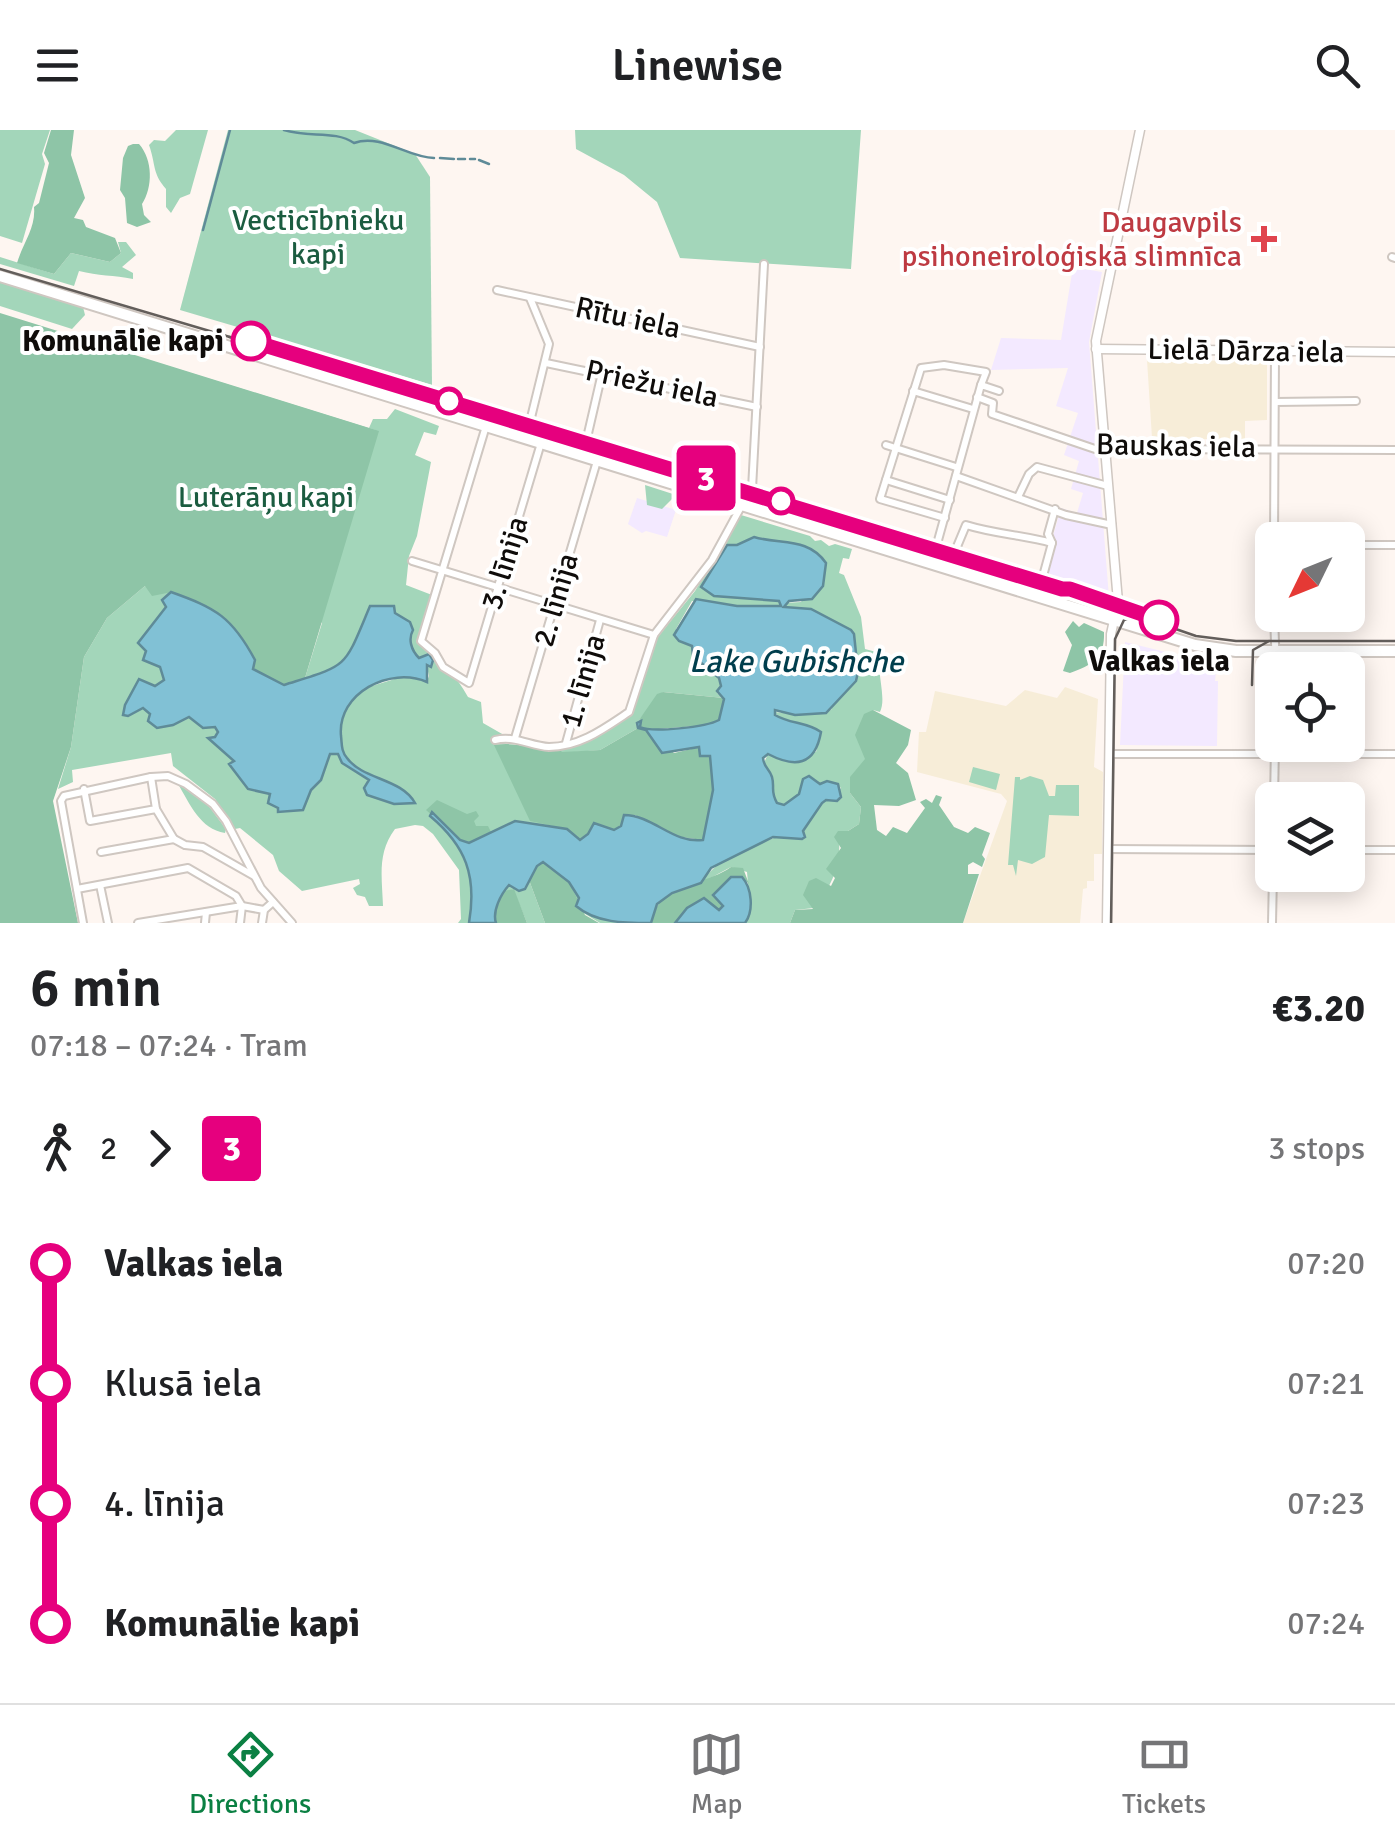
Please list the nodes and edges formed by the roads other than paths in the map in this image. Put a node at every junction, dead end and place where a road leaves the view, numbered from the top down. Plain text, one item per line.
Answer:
1 (1140, 130) edge
2 (764, 264) dead end
3 (0, 276) edge
4 (497, 290) dead end
5 (530, 298) junction
6 (760, 346) junction
7 (1096, 349) junction
8 (1275, 352) junction
9 (1395, 352) edge
10 (546, 362) junction
11 (602, 373) junction
12 (981, 385) junction
13 (999, 390) dead end
14 (913, 391) junction
15 (977, 396) junction
16 (1356, 401) dead end
17 (1274, 402) junction
18 (757, 407) junction
19 (973, 409) junction
20 (486, 426) junction
21 (526, 438) junction
22 (542, 443) junction
23 (886, 445) dead end
24 (1105, 447) junction
25 (896, 448) junction
26 (1274, 448) junction
27 (1395, 450) edge
28 (583, 456) junction
29 (597, 461) junction
30 (956, 472) junction
31 (886, 480) junction
32 (1108, 486) junction
33 (1018, 497) junction
34 (950, 500) junction
35 (745, 506) junction
36 (1054, 509) junction
37 (945, 518) junction
38 (1274, 522) edge
39 (1112, 525) junction
40 (937, 544) dead end
41 (1052, 544) junction
42 (1365, 545) edge
43 (1395, 545) edge
44 (956, 549) dead end
45 (412, 561) dead end
46 (442, 570) junction
47 (1042, 576) dead end
48 (498, 588) junction
49 (555, 606) junction
50 (600, 620) junction
51 (1114, 620) junction
52 (1274, 632) edge
53 (654, 635) junction
54 (1395, 651) edge
55 (1275, 652) junction
56 (515, 738) junction
57 (495, 740) dead end
58 (566, 743) junction
59 (1110, 754) junction
60 (1255, 754) edge
61 (1365, 754) edge
62 (1395, 754) edge
63 (151, 777) junction
64 (84, 789) junction
65 (156, 808) junction
66 (174, 839) junction
67 (1108, 849) junction
68 (1255, 850) edge
69 (1365, 850) edge
70 (1395, 850) edge
71 (100, 852) dead end
72 (256, 877) junction
73 (100, 884) junction
74 (78, 889) junction
75 (1273, 892) edge
76 (273, 902) junction
77 (242, 906) junction
78 (264, 910) junction
79 (206, 912) junction
80 (84, 923) edge
81 (108, 923) edge
82 (138, 923) edge
83 (205, 923) edge
84 (240, 923) edge
85 (262, 923) edge
86 (292, 923) edge
87 (1107, 923) edge
88 (1272, 923) edge

1 - 7 street
2 - 6 street
3 - 20 main road
4 - 5 street, Rītu iela
5 - 6 street, Rītu iela
5 - 10 street
6 - 18 street
7 - 8 street, Lielā Dārza iela
7 - 24 street
8 - 9 street, Lielā Dārza iela
8 - 17 street
10 - 11 street, Priežu iela
10 - 21 street
11 - 18 street, Priežu iela
11 - 28 street
12 - 13 street
12 - 14 street
12 - 15 street
14 - 19 street
14 - 25 street
15 - 19 street
15 - 24 street, Bauskas iela
16 - 17 street
17 - 26 street
18 - 35 street
19 - 30 street
20 - 21 main road
20 - 46 street
21 - 22 main road
22 - 28 main road
22 - 48 street, 3. līnija
23 - 25 street
24 - 26 street, Bauskas iela
24 - 32 street
25 - 30 street
25 - 31 street
26 - 27 street, Bauskas iela
26 - 38 street
28 - 29 main road
29 - 35 main road
29 - 49 street, 2. līnija
30 - 33 street
30 - 34 street
31 - 34 street
31 - 37 street
32 - 33 street
32 - 39 street
33 - 36 street
34 - 37 street
35 - 51 main road
35 - 53 street
36 - 39 street
36 - 41 street
37 - 40 street
39 - 51 street
41 - 44 street
41 - 47 street
42 - 43 street
45 - 46 street
46 - 48 street
46 - 48 street, 3. līnija
48 - 49 street
49 - 50 street
49 - 56 street, 2. līnija
50 - 53 street
50 - 58 street, 1. līnija
51 - 55 main road
51 - 59 street
52 - 55 street
53 - 58 street
54 - 55 main road
56 - 57 street
56 - 58 street
59 - 60 street
59 - 67 street
61 - 62 street
63 - 64 street
63 - 65 street
63 - 72 street
64 - 65 street
64 - 74 street
65 - 66 street
66 - 71 street
66 - 72 street
67 - 68 street
67 - 87 street
69 - 70 street
72 - 76 street
73 - 74 street
73 - 77 street
73 - 81 street
74 - 80 street
75 - 88 street
76 - 78 street
76 - 86 street
77 - 78 street
77 - 79 street
77 - 84 street
78 - 85 street
79 - 82 street
79 - 83 street

